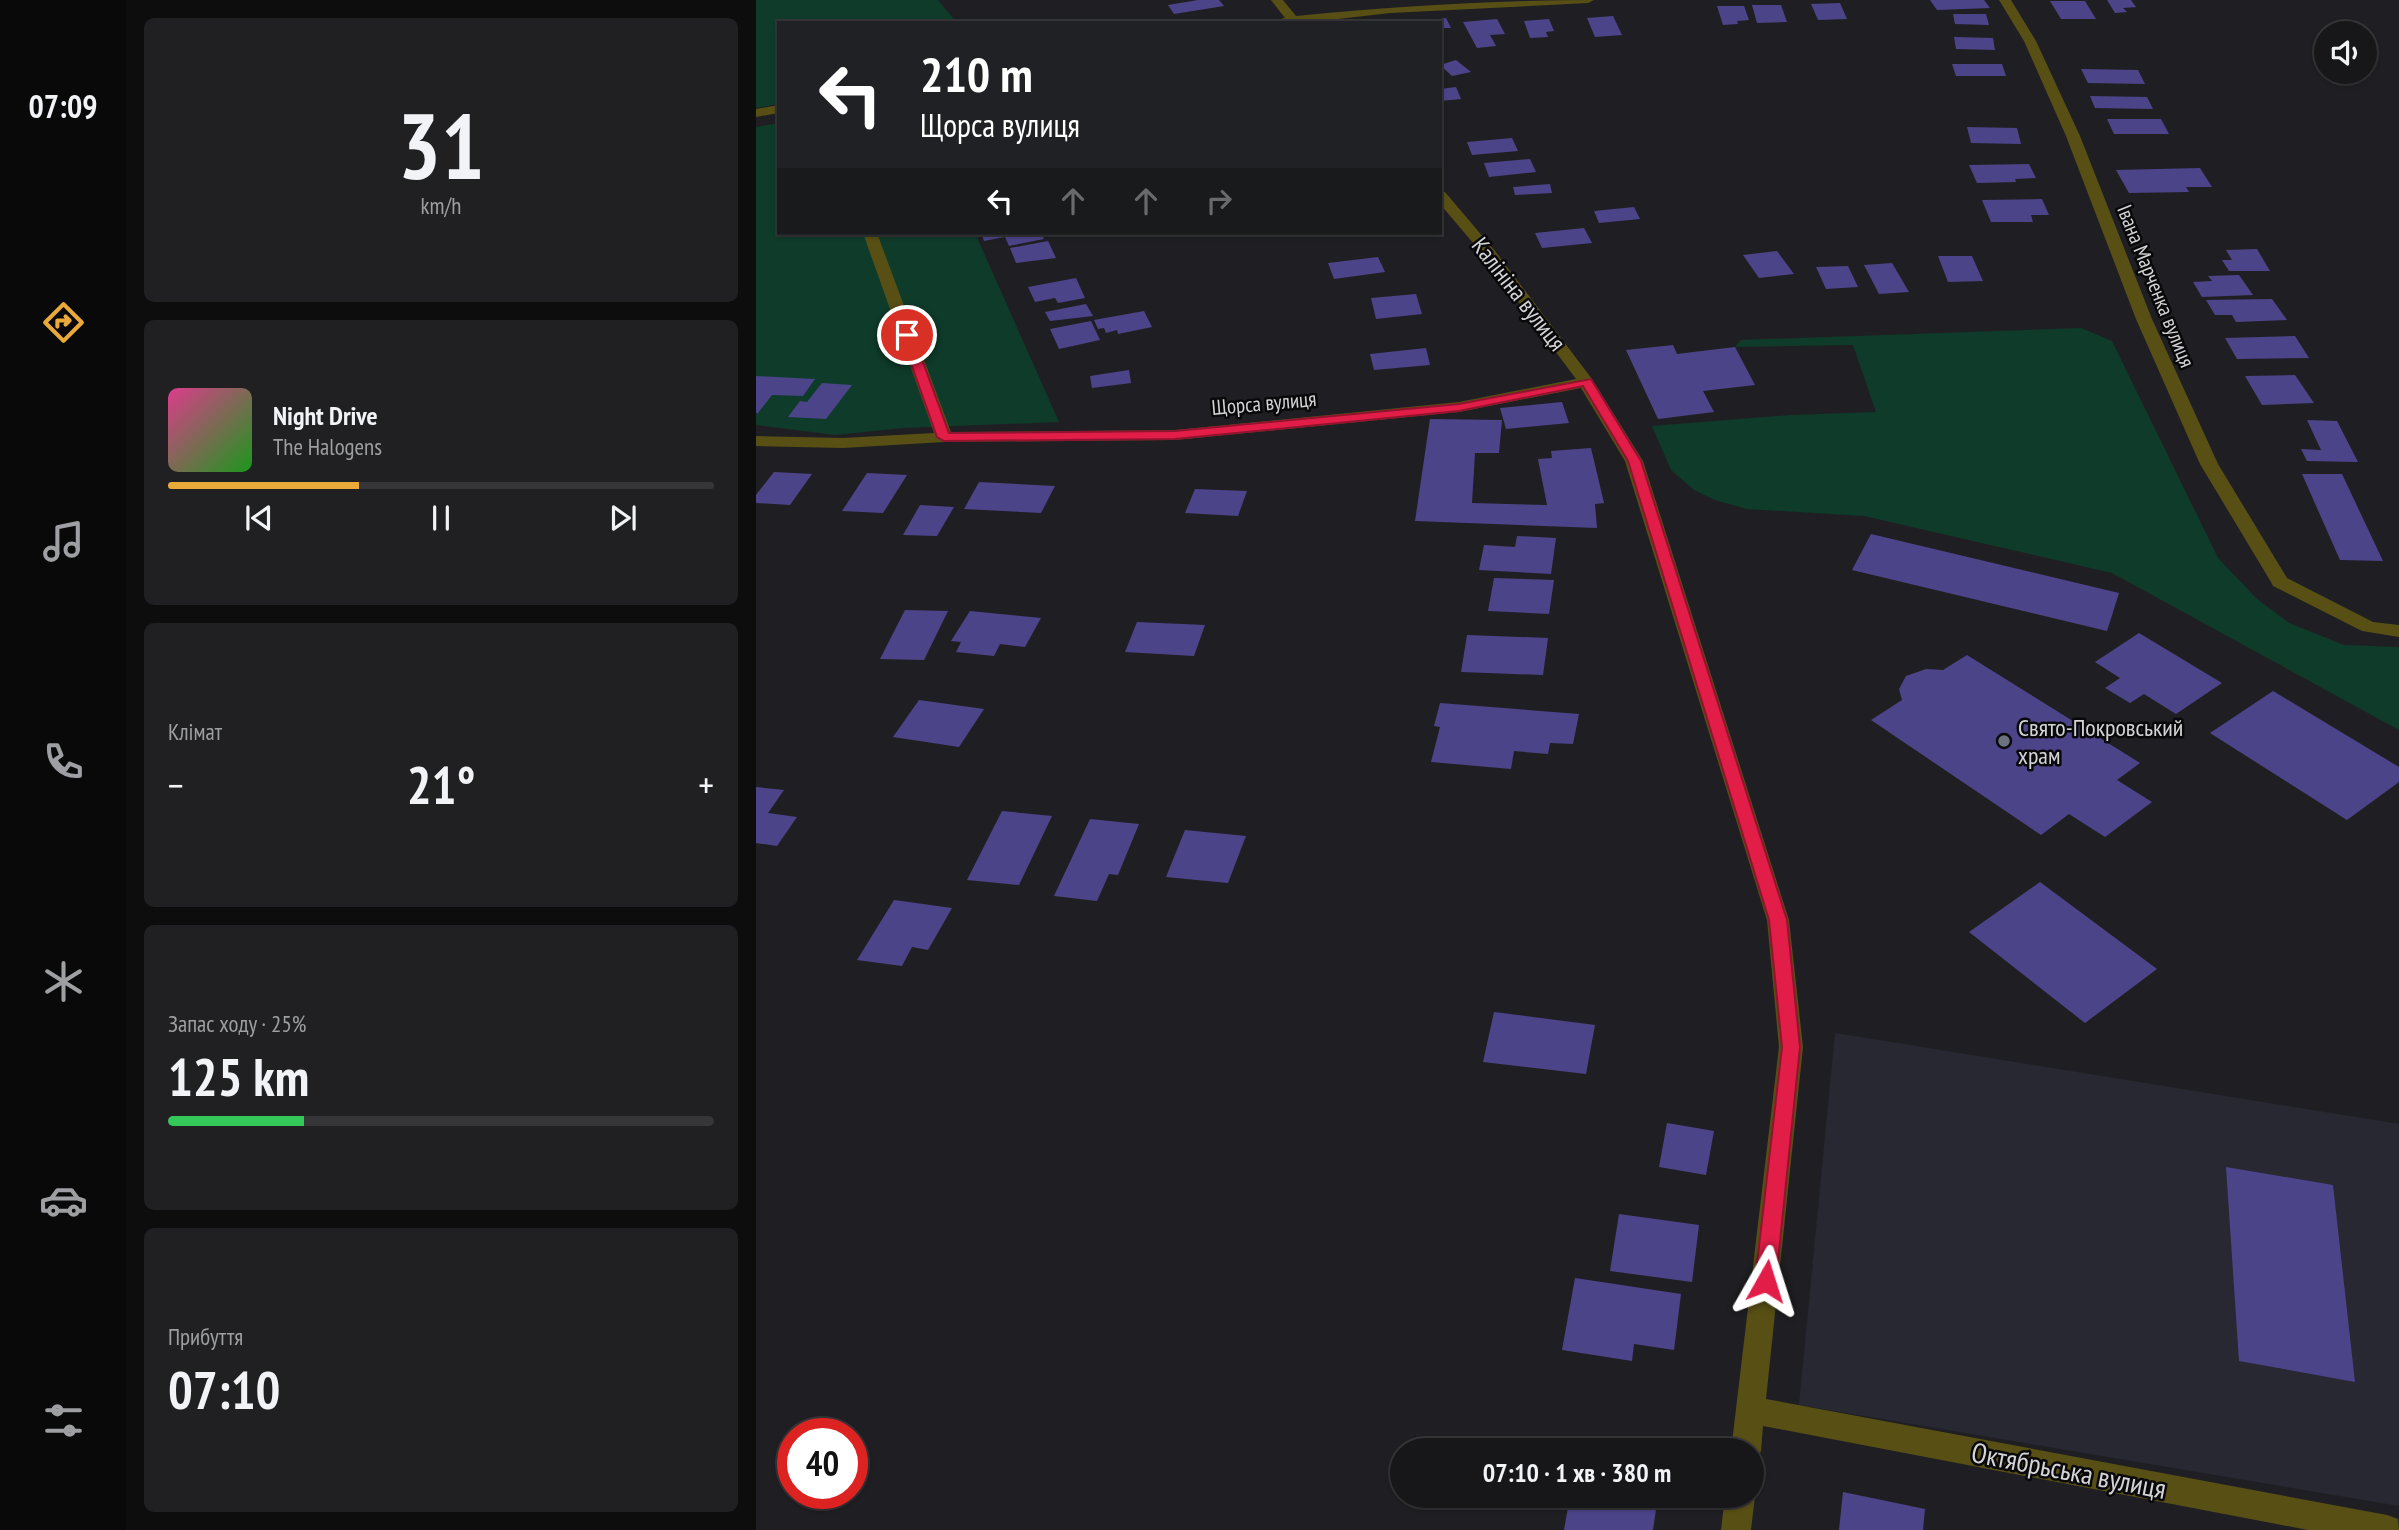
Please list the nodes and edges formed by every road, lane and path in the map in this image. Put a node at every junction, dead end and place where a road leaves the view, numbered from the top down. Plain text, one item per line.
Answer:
1 (1277, 0) edge
2 (1588, 0) edge
3 (2005, 0) edge
4 (1293, 21) edge
5 (777, 109) edge
6 (756, 113) edge
7 (1442, 197) edge
8 (871, 235) edge
9 (1586, 382) junction
10 (944, 437) junction
11 (756, 441) edge
12 (2399, 631) edge
13 (1751, 1410) junction
14 (1748, 1438) edge
15 (1739, 1508) edge
16 (1736, 1530) edge
17 (2387, 1530) edge

1 - 4 street
2 - 4 street
3 - 12 street, Івана Марченка вулиця
5 - 6 street
7 - 9 street, Калініна вулиця
8 - 10 street
9 - 10 street, Щорса вулиця
9 - 13 street, Калініна вулиця
10 - 11 street, Щорса вулиця
13 - 14 street, Калініна вулиця
13 - 17 street, Октябрьська вулиця
15 - 16 street

